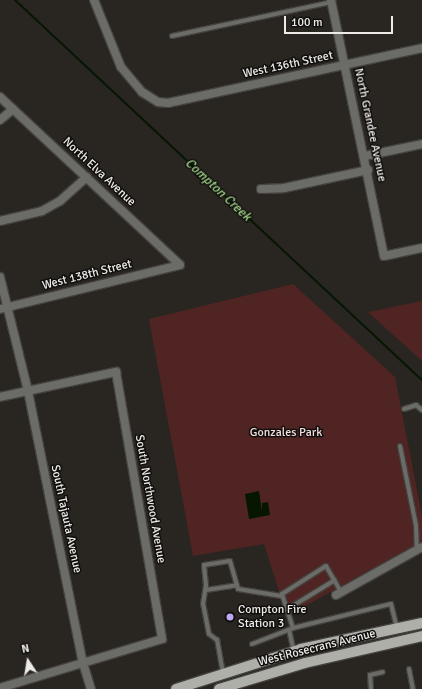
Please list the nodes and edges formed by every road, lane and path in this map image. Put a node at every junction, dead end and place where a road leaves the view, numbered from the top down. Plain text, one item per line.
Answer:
1 (94, 0) edge
2 (331, 1) edge
3 (172, 36) dead end
4 (422, 48) edge
5 (345, 65) junction
6 (0, 97) edge
7 (13, 109) junction
8 (0, 120) edge
9 (422, 144) edge
10 (365, 156) junction
11 (368, 170) junction
12 (87, 177) junction
13 (261, 189) dead end
14 (0, 221) edge
15 (422, 248) edge
16 (180, 265) joint
17 (0, 277) edge
18 (3, 308) edge
19 (28, 391) junction
20 (0, 397) edge
21 (404, 409) dead end
22 (422, 410) edge
23 (400, 446) dead end
24 (419, 549) edge
25 (335, 580) junction
26 (237, 585) junction
27 (206, 590) junction
28 (339, 594) joint
29 (281, 595) junction
30 (286, 610) junction
31 (422, 623) edge
32 (291, 629) junction
33 (397, 629) junction
34 (422, 636) edge
35 (252, 644) dead end
36 (294, 651) junction
37 (83, 663) junction
38 (409, 670) dead end
39 (226, 672) junction
40 (383, 672) dead end
41 (233, 684) junction
42 (0, 688) edge
43 (91, 689) edge
44 (176, 689) edge
45 (219, 689) edge
46 (371, 689) edge
47 (413, 689) edge

1 - 5 street, West 136th Street
2 - 3 lane
2 - 5 street, North Grandee Avenue
4 - 5 street, West 136th Street
5 - 10 street, North Grandee Avenue
6 - 7 street, North Elva Avenue
7 - 8 street
7 - 12 street, North Elva Avenue
9 - 10 street
10 - 11 street, North Grandee Avenue
11 - 13 street
11 - 15 street, North Grandee Avenue
12 - 14 street
12 - 16 street, North Elva Avenue
16 - 18 street, West 138th Street
17 - 18 street, South Tajauta Avenue
18 - 19 street, South Tajauta Avenue
19 - 20 street
19 - 37 street, South Tajauta Avenue
19 - 37 street, South Northwood Avenue
21 - 22 lane
23 - 24 lane
24 - 28 street
25 - 28 lane
25 - 29 lane
25 - 30 lane
26 - 27 lane
26 - 27 lane
26 - 29 lane
27 - 39 lane
29 - 30 lane
30 - 32 lane
31 - 33 main road, West Rosecrans Avenue
32 - 33 lane
32 - 35 lane
32 - 36 lane
33 - 36 main road, West Rosecrans Avenue
34 - 41 main road, West Rosecrans Avenue
36 - 39 main road, West Rosecrans Avenue
37 - 42 street
37 - 43 street, South Tajauta Avenue
38 - 47 lane
39 - 41 main road
39 - 44 main road, West Rosecrans Avenue
40 - 46 lane
41 - 45 main road, West Rosecrans Avenue

